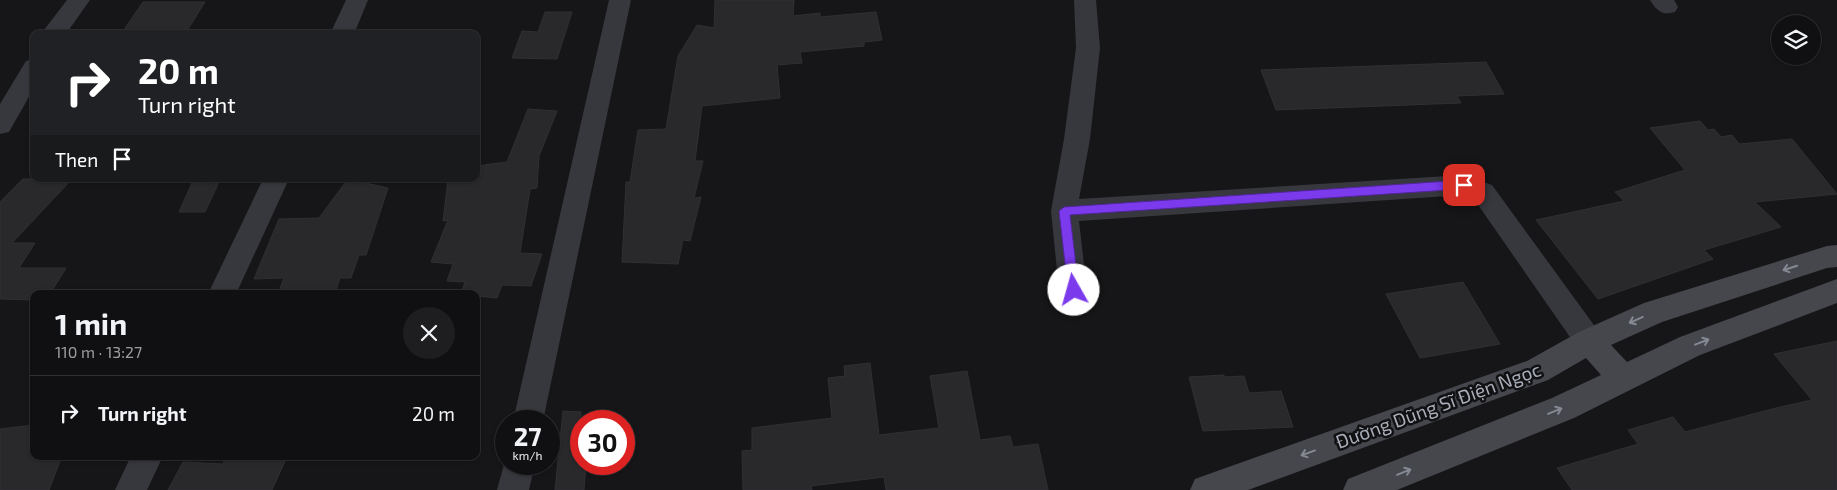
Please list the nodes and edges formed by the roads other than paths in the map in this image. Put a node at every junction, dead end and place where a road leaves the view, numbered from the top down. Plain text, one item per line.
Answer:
1 (79, 0) edge
2 (357, 0) edge
3 (620, 0) edge
4 (1086, 0) edge
5 (56, 30) edge
6 (344, 30) edge
7 (30, 74) edge
8 (0, 125) edge
9 (275, 182) edge
10 (1064, 211) junction
11 (1837, 256) edge
12 (224, 290) edge
13 (1074, 290) dead end
14 (1837, 291) edge
15 (1589, 341) junction
16 (1623, 378) junction
17 (530, 410) edge
18 (145, 460) edge
19 (516, 475) edge
20 (131, 490) edge
21 (513, 490) edge
22 (1206, 490) edge
23 (1359, 490) edge

1 - 5 street
2 - 6 street
3 - 17 street
4 - 10 street
7 - 8 street
9 - 12 street
10 - 13 street
10 - 15 street
11 -> 15 main road, Đường Dũng Sĩ Điện Ngọc
16 -> 14 main road
15 - 16 main road
15 -> 22 main road, Đường Dũng Sĩ Điện Ngọc
23 -> 16 main road
18 - 20 street
19 - 21 street

